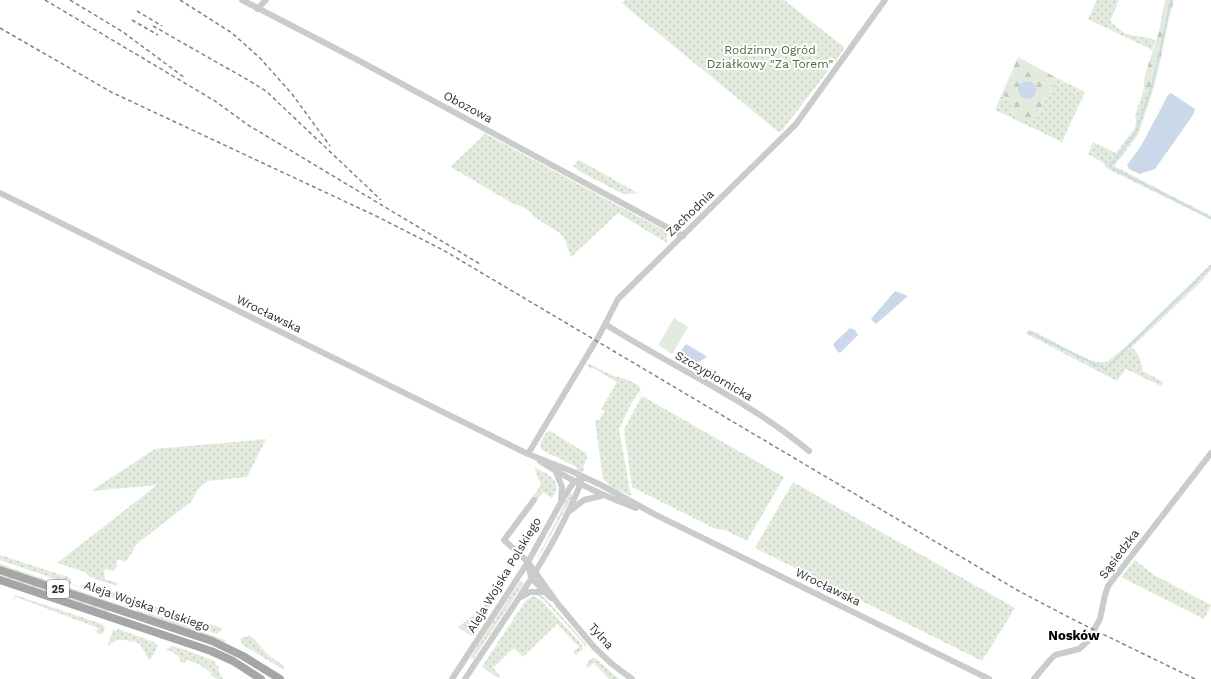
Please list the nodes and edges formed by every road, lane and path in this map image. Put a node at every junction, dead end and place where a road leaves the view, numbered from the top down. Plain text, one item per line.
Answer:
1 (242, 0) edge
2 (266, 0) edge
3 (885, 0) edge
4 (257, 9) junction
5 (0, 193) edge
6 (683, 236) junction
7 (605, 324) junction
8 (809, 451) dead end
9 (1211, 453) edge
10 (528, 454) junction
11 (556, 472) junction
12 (583, 477) junction
13 (577, 483) junction
14 (602, 495) junction
15 (534, 500) dead end
16 (560, 504) junction
17 (567, 514) junction
18 (656, 515) junction
19 (528, 562) junction
20 (0, 570) edge
21 (535, 571) junction
22 (530, 578) junction
23 (0, 580) edge
24 (544, 592) junction
25 (517, 598) junction
26 (558, 604) junction
27 (261, 679) edge
28 (280, 679) edge
29 (452, 679) edge
30 (464, 679) edge
31 (632, 679) edge
32 (989, 679) edge
33 (1034, 679) edge

1 - 4 street, Obozowa
2 - 4 street
3 - 6 street, Zachodnia
4 - 6 street, Obozowa
5 - 10 street, Wrocławska
6 - 7 street, Zachodnia
7 - 8 street, Szczypiornicka
7 - 10 street, Zachodnia
9 - 33 street, Sąsiedzka
10 - 11 street, Wrocławska
10 - 12 street, Wrocławska
11 - 13 street, Wrocławska
11 - 16 street
12 - 13 street
12 - 18 street, Wrocławska
13 - 14 street, Wrocławska
13 - 16 street, Aleja Wojska Polskiego
13 - 17 street, Aleja Wojska Polskiego
14 - 17 street
14 - 18 street, Wrocławska
15 - 19 street, Tylna
16 - 19 street, Aleja Wojska Polskiego
17 - 21 street, Aleja Wojska Polskiego
18 - 32 street, Wrocławska
19 - 21 street, Tylna
19 - 22 street
19 - 29 street, Aleja Wojska Polskiego
20 - 28 main road, Aleja Wojska Polskiego / 25
21 - 22 street, Aleja Wojska Polskiego
21 - 26 street, Tylna
22 - 24 street, Tylna
22 - 25 street, Aleja Wojska Polskiego
23 - 27 main road, Aleja Wojska Polskiego / 25
24 - 25 street
24 - 26 street, Tylna
25 - 30 street, Aleja Wojska Polskiego
26 - 31 street, Tylna

